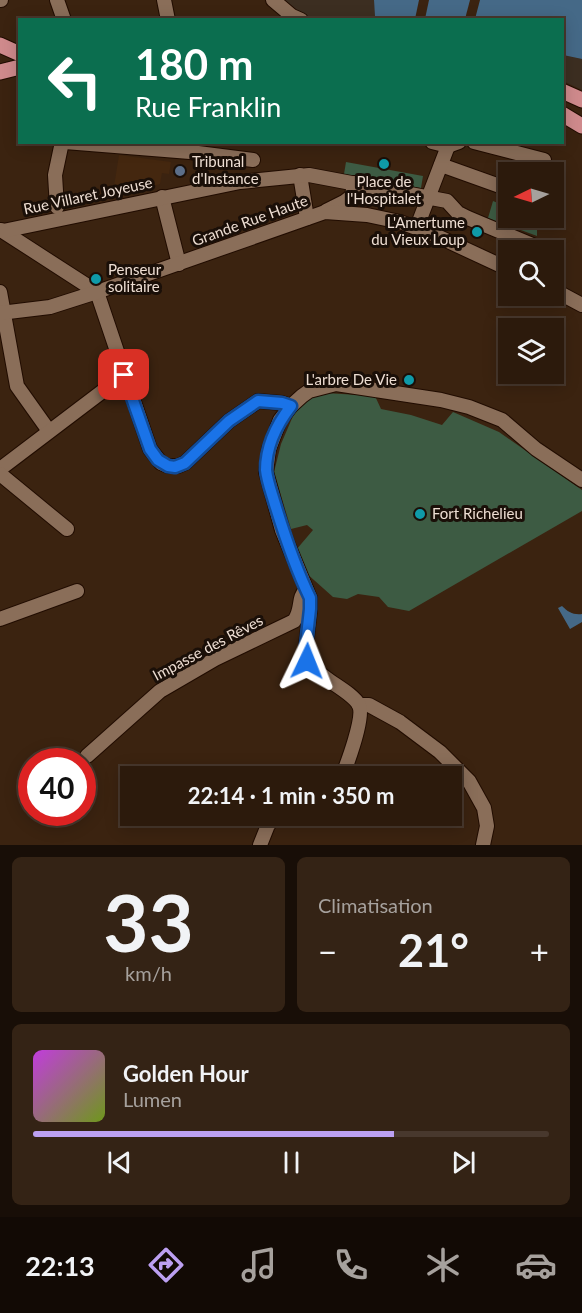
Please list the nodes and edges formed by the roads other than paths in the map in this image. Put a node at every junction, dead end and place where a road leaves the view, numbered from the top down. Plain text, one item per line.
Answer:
1 (57, 0) edge
2 (164, 0) edge
3 (273, 0) edge
4 (63, 18) edge
5 (168, 18) edge
6 (296, 18) edge
7 (0, 45) edge
8 (18, 53) edge
9 (18, 68) edge
10 (0, 72) edge
11 (564, 92) edge
12 (582, 100) edge
13 (564, 115) edge
14 (582, 126) edge
15 (63, 144) edge
16 (112, 144) edge
17 (454, 144) edge
18 (482, 144) edge
19 (140, 145) edge
20 (189, 147) edge
21 (253, 160) dead end
22 (544, 160) dead end
23 (441, 165) junction
24 (300, 175) junction
25 (354, 183) junction
26 (498, 185) edge
27 (162, 197) junction
28 (429, 197) junction
29 (57, 207) dead end
30 (325, 212) junction
31 (307, 218) junction
32 (420, 219) dead end
33 (1, 230) edge
34 (520, 240) edge
35 (179, 264) junction
36 (498, 264) edge
37 (0, 292) edge
38 (97, 292) junction
39 (564, 295) edge
40 (582, 305) edge
41 (2, 313) edge
42 (124, 375) junction
43 (291, 406) junction
44 (50, 431) junction
45 (0, 469) edge
46 (0, 474) edge
47 (582, 480) edge
48 (67, 529) dead end
49 (306, 590) junction
50 (77, 591) dead end
51 (0, 619) edge
52 (359, 705) junction
53 (96, 748) edge
54 (346, 766) edge
55 (268, 826) edge
56 (260, 845) edge
57 (483, 845) edge

1 - 4 street
2 - 5 street
3 - 6 street
7 - 8 main road
9 - 10 main road
11 - 12 main road
13 - 14 main road
15 - 29 street
16 - 19 street
17 - 23 street
18 - 22 street
19 - 20 street
20 - 21 street
23 - 26 street
23 - 28 street
24 - 25 street, Rue Villaret Joyeuse
24 - 27 street, Rue Villaret Joyeuse
24 - 31 street
25 - 28 street, Rue Villaret Joyeuse
25 - 30 street
27 - 33 street, Rue Villaret Joyeuse
27 - 35 street
28 - 32 street
28 - 34 street, Rue Villaret Joyeuse
30 - 31 street, Grande Rue Haute
30 - 36 street, Grande Rue Haute
31 - 35 street, Grande Rue Haute
33 - 38 street
35 - 38 street, Grande Rue Haute
37 - 41 street
38 - 41 street, Grande Rue Haute
38 - 42 street
39 - 40 street
41 - 44 street
42 - 43 street
42 - 44 street
43 - 47 street
43 - 49 street
44 - 45 street
46 - 48 street
49 - 52 street
49 - 53 street, Impasse des Rêves
50 - 51 street
52 - 54 street
52 - 57 street
55 - 56 street

